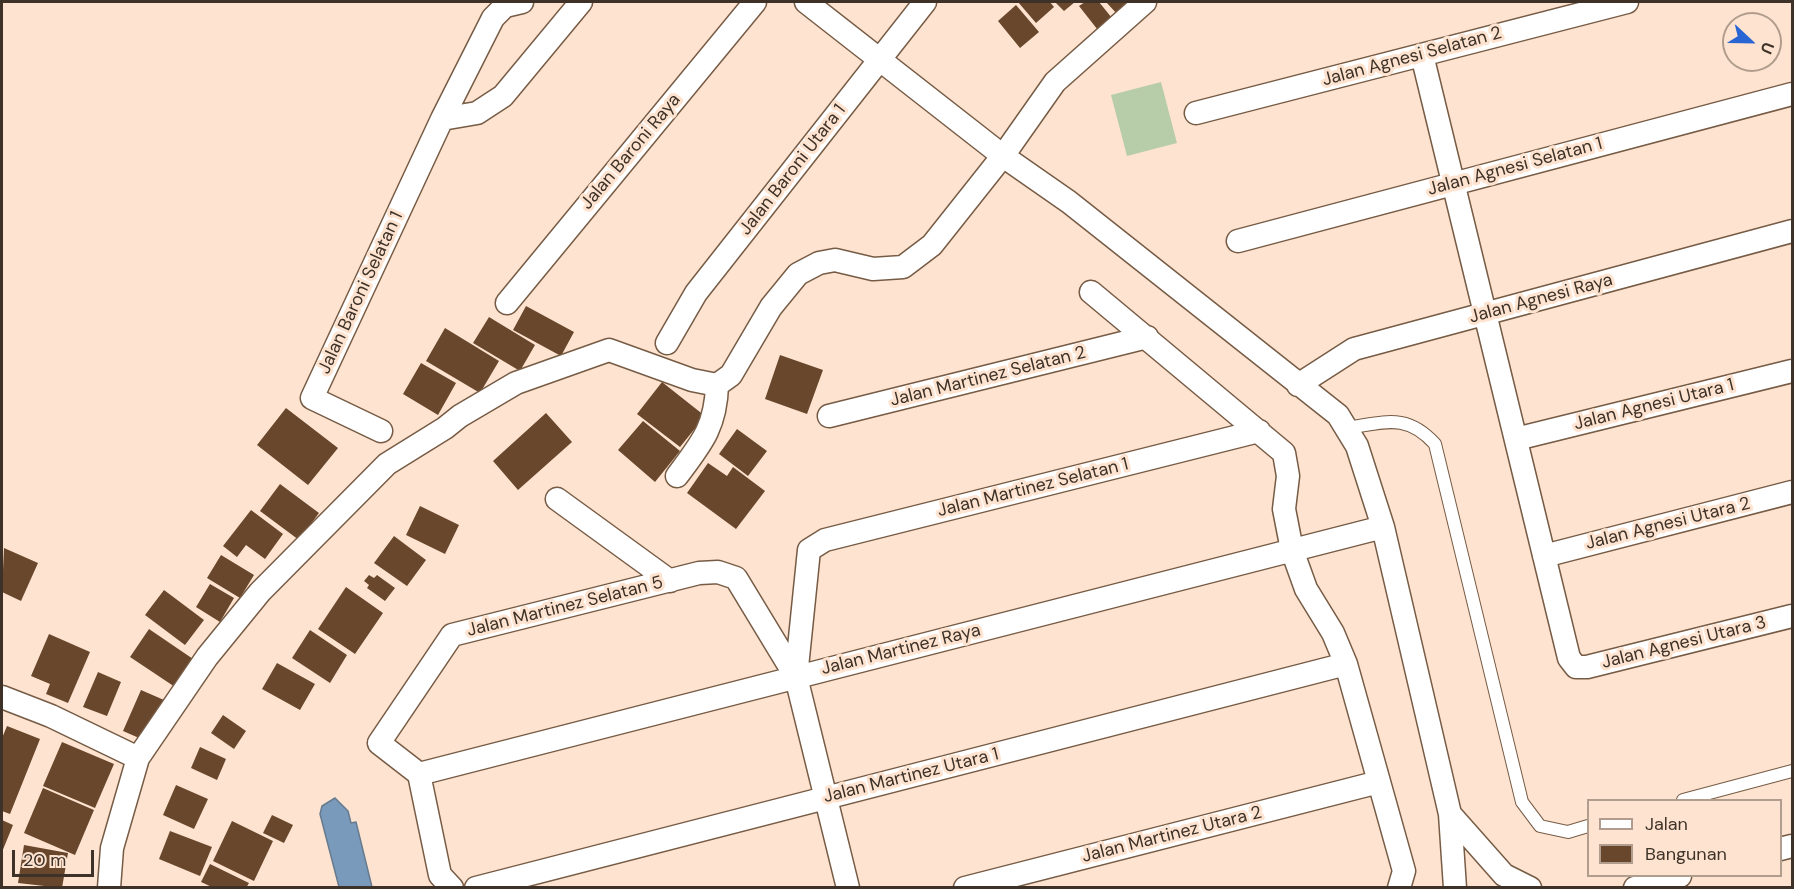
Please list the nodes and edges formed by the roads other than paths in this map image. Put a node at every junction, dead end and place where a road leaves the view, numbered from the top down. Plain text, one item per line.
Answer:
1 (522, 2) edge
2 (581, 2) edge
3 (755, 2) edge
4 (806, 2) edge
5 (925, 2) edge
6 (1145, 2) edge
7 (1627, 2) edge
8 (1422, 55) junction
9 (880, 59) junction
10 (1792, 94) edge
11 (1196, 113) dead end
12 (442, 119) junction
13 (1003, 156) junction
14 (1453, 184) junction
15 (1792, 231) edge
16 (1238, 241) dead end
17 (1091, 292) dead end
18 (507, 303) dead end
19 (1485, 314) junction
20 (1147, 337) junction
21 (667, 343) dead end
22 (1792, 371) edge
23 (1298, 385) junction
24 (717, 386) junction
25 (829, 416) dead end
26 (1346, 428) junction
27 (381, 431) dead end
28 (1259, 431) junction
29 (1515, 439) junction
30 (677, 476) dead end
31 (1792, 492) edge
32 (557, 499) dead end
33 (1383, 527) junction
34 (1292, 550) junction
35 (1544, 556) junction
36 (670, 581) junction
37 (1792, 616) edge
38 (1346, 664) junction
39 (796, 677) junction
40 (2, 698) edge
41 (138, 758) junction
42 (1792, 771) edge
43 (419, 774) junction
44 (1379, 782) junction
45 (825, 798) junction
46 (1690, 799) edge
47 (1450, 814) junction
48 (1587, 826) edge
49 (1676, 877) edge
50 (109, 888) edge
51 (452, 888) edge
52 (476, 888) edge
53 (848, 888) edge
54 (965, 888) edge
55 (1399, 888) edge
56 (1455, 888) edge
57 (1530, 888) edge
58 (1635, 888) edge

1 - 12 street, Jalan Baroni Selatan 1
2 - 12 street
3 - 18 street, Jalan Baroni Raya
4 - 9 street
5 - 9 street, Jalan Baroni Utara 1
6 - 13 street
7 - 8 street, Jalan Agnesi Selatan 2
8 - 11 street, Jalan Agnesi Selatan 2
8 - 14 street
9 - 13 street
9 - 21 street, Jalan Baroni Utara 1
10 - 14 street, Jalan Agnesi Selatan 1
12 - 27 street, Jalan Baroni Selatan 1
13 - 23 street
13 - 24 street
14 - 16 street, Jalan Agnesi Selatan 1
14 - 19 street
15 - 19 street, Jalan Agnesi Raya
17 - 20 street
19 - 23 street, Jalan Agnesi Raya
19 - 29 street
20 - 25 street, Jalan Martinez Selatan 2
20 - 28 street
22 - 29 street, Jalan Agnesi Utara 1
23 - 26 street
24 - 30 street
24 - 41 street
26 - 33 street
26 - 48 lane
28 - 34 street
28 - 39 street, Jalan Martinez Selatan 1
29 - 35 street
31 - 35 street, Jalan Agnesi Utara 2
32 - 36 street
33 - 34 street, Jalan Martinez Raya
33 - 47 street
34 - 38 street
34 - 39 street, Jalan Martinez Raya
35 - 37 street, Jalan Agnesi Utara 3
36 - 39 street, Jalan Martinez Selatan 5
36 - 43 street, Jalan Martinez Selatan 5
38 - 44 street
38 - 45 street, Jalan Martinez Utara 1
39 - 43 street, Jalan Martinez Raya
39 - 45 street
40 - 41 street
41 - 50 street
42 - 46 lane
43 - 51 street
44 - 54 street, Jalan Martinez Utara 2
44 - 55 street
45 - 52 street, Jalan Martinez Utara 1
45 - 53 street
47 - 56 street
47 - 57 street
49 - 58 street

